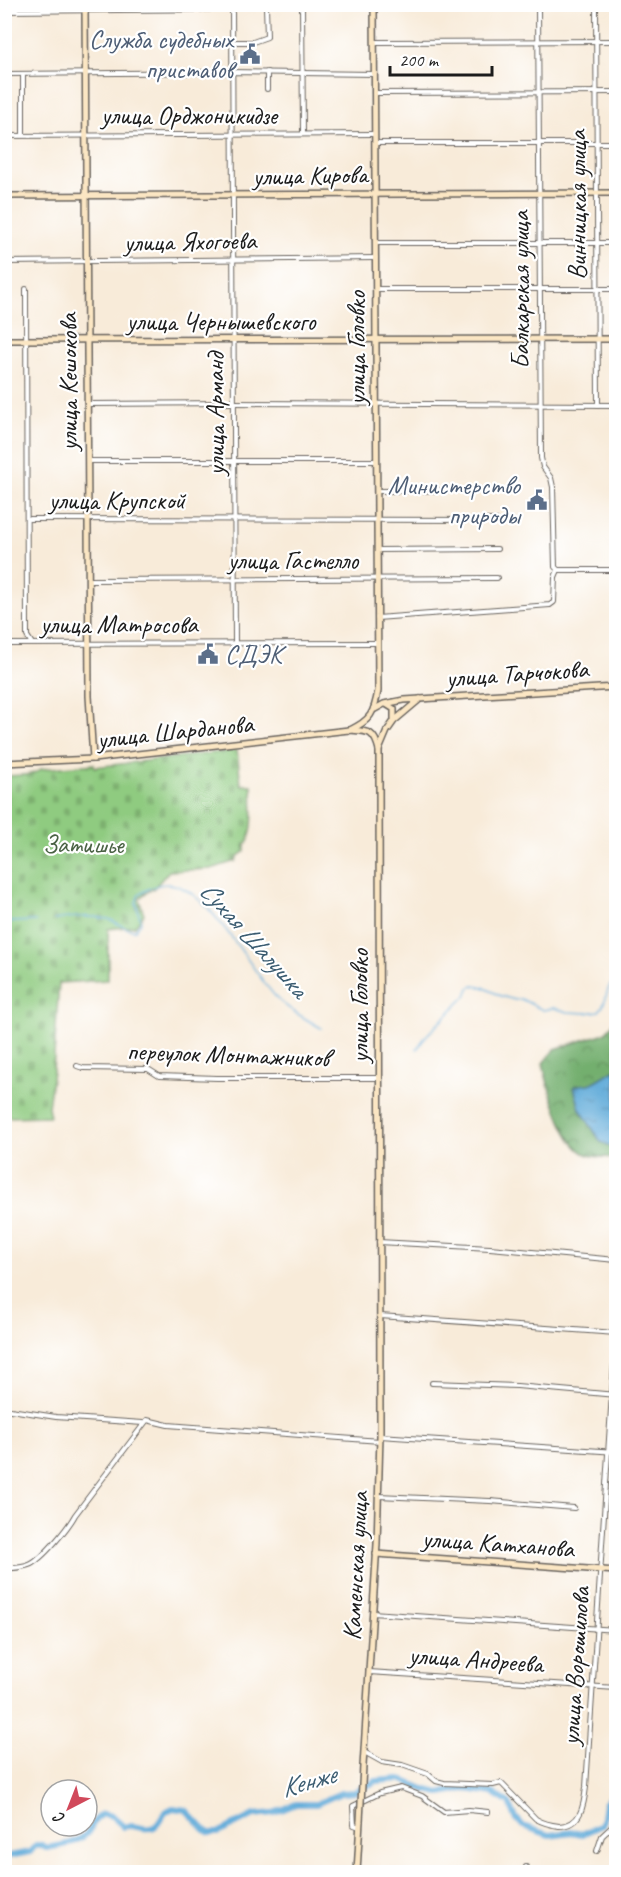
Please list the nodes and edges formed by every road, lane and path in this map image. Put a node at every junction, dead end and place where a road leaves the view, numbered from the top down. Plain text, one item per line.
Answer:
1 (302, 4) edge
2 (374, 4) edge
3 (538, 4) edge
4 (596, 4) edge
5 (266, 6) edge
6 (85, 7) edge
7 (232, 7) edge
8 (4, 11) edge
9 (538, 41) junction
10 (596, 41) junction
11 (616, 41) edge
12 (232, 42) junction
13 (374, 42) junction
14 (232, 72) junction
15 (267, 72) junction
16 (86, 73) junction
17 (302, 73) junction
18 (4, 74) edge
19 (23, 74) junction
20 (374, 74) junction
21 (267, 89) dead end
22 (539, 92) junction
23 (596, 92) junction
24 (616, 92) edge
25 (374, 93) junction
26 (303, 134) junction
27 (375, 134) junction
28 (23, 135) junction
29 (86, 135) junction
30 (233, 135) junction
31 (4, 136) edge
32 (616, 142) edge
33 (375, 143) junction
34 (538, 143) junction
35 (596, 143) junction
36 (538, 193) junction
37 (596, 193) junction
38 (616, 193) edge
39 (375, 194) junction
40 (234, 195) junction
41 (4, 196) edge
42 (86, 196) junction
43 (375, 243) junction
44 (539, 243) junction
45 (597, 243) junction
46 (616, 243) edge
47 (376, 258) junction
48 (234, 260) junction
49 (4, 262) edge
50 (87, 262) junction
51 (26, 289) dead end
52 (376, 289) junction
53 (539, 289) junction
54 (598, 289) junction
55 (616, 289) edge
56 (616, 339) edge
57 (4, 340) edge
58 (25, 340) junction
59 (87, 340) junction
60 (234, 340) junction
61 (376, 340) junction
62 (540, 340) junction
63 (598, 340) junction
64 (235, 403) junction
65 (376, 403) junction
66 (87, 404) junction
67 (540, 405) junction
68 (598, 405) junction
69 (616, 405) edge
70 (88, 461) junction
71 (235, 461) junction
72 (376, 461) junction
73 (497, 490) dead end
74 (377, 491) junction
75 (27, 519) junction
76 (88, 520) junction
77 (235, 520) junction
78 (377, 520) junction
79 (496, 520) dead end
80 (496, 549) dead end
81 (377, 550) junction
82 (558, 570) junction
83 (616, 570) edge
84 (497, 578) dead end
85 (235, 579) junction
86 (377, 579) junction
87 (89, 580) junction
88 (377, 618) junction
89 (31, 642) junction
90 (89, 643) junction
91 (378, 643) junction
92 (4, 644) edge
93 (235, 644) junction
94 (616, 687) edge
95 (378, 691) junction
96 (420, 699) junction
97 (385, 704) junction
98 (374, 710) junction
99 (368, 719) junction
100 (394, 721) junction
101 (349, 730) junction
102 (387, 731) junction
103 (372, 734) junction
104 (379, 750) junction
105 (93, 759) junction
106 (4, 763) edge
107 (77, 1066) dead end
108 (379, 1078) junction
109 (379, 1242) junction
110 (616, 1260) edge
111 (379, 1262) joint
112 (379, 1316) junction
113 (616, 1333) edge
114 (432, 1383) dead end
115 (614, 1395) edge
116 (4, 1409) edge
117 (144, 1423) junction
118 (380, 1439) junction
119 (608, 1451) junction
120 (616, 1452) edge
121 (378, 1496) junction
122 (574, 1508) dead end
123 (376, 1554) junction
124 (4, 1569) edge
125 (601, 1570) junction
126 (616, 1571) edge
127 (372, 1613) junction
128 (596, 1628) junction
129 (616, 1630) edge
130 (369, 1672) junction
131 (592, 1686) junction
132 (616, 1688) edge
133 (364, 1752) junction
134 (488, 1812) dead end
135 (616, 1823) edge
136 (360, 1824) junction
137 (597, 1851) dead end
138 (526, 1867) dead end
139 (357, 1872) edge
140 (526, 1872) edge

1 - 17 street
2 - 13 street, улица Головко
3 - 9 street, Балкарская улица
4 - 10 street, Винницкая улица
5 - 12 street
6 - 7 street
6 - 8 street
6 - 16 street, улица Кешокова
7 - 12 street, улица Арманд
9 - 10 street
9 - 13 street
9 - 22 street, Балкарская улица
10 - 11 street
10 - 23 street, Винницкая улица
12 - 14 street, улица Арманд
13 - 20 street, улица Головко
14 - 15 street
14 - 16 street
14 - 30 street, улица Арманд
15 - 17 street
15 - 21 street
16 - 19 street
16 - 29 street, улица Кешокова
17 - 20 street
17 - 26 street
18 - 19 street
19 - 28 street
20 - 25 street, улица Головко
22 - 23 street
22 - 25 street
22 - 34 street, Балкарская улица
23 - 24 street
23 - 35 street, Винницкая улица
25 - 27 street, улица Головко
26 - 27 street, улица Орджоникидзе
26 - 30 street, улица Орджоникидзе
27 - 33 street, улица Головко
28 - 29 street, улица Орджоникидзе
28 - 31 street, улица Орджоникидзе
29 - 30 street, улица Орджоникидзе
29 - 42 street, улица Кешокова
30 - 40 street, улица Арманд
32 - 35 street
33 - 34 street
33 - 39 street, улица Головко
34 - 35 street
34 - 36 street, Балкарская улица
35 - 37 street, Винницкая улица
36 - 37 street, улица Кирова
36 - 39 street, улица Кирова
36 - 44 street, Балкарская улица
37 - 38 street, улица Кирова
37 - 45 street, Винницкая улица
39 - 40 street, улица Кирова
39 - 43 street, улица Головко
40 - 42 street, улица Кирова
40 - 48 street, улица Арманд
41 - 42 street, улица Кирова
42 - 50 street, улица Кешокова
43 - 44 street
43 - 47 street, улица Головко
44 - 45 street
44 - 53 street, Балкарская улица
45 - 46 street
45 - 54 street, Винницкая улица
47 - 48 street, улица Яхогоева
47 - 52 street, улица Головко
48 - 50 street, улица Яхогоева
48 - 60 street, улица Арманд
49 - 50 street, улица Яхогоева
50 - 59 street, улица Кешокова
51 - 58 street
52 - 53 street
52 - 61 street, улица Головко
53 - 54 street
53 - 62 street, Балкарская улица
54 - 55 street
54 - 63 street, Винницкая улица
56 - 63 street, улица Чернышевского
57 - 58 street, улица Чернышевского
58 - 59 street, улица Чернышевского
58 - 75 street
59 - 60 street, улица Чернышевского
59 - 66 street, улица Кешокова
60 - 61 street, улица Чернышевского
60 - 64 street, улица Арманд
61 - 62 street, улица Чернышевского
61 - 65 street, улица Головко
62 - 63 street, улица Чернышевского
62 - 67 street, Балкарская улица
63 - 68 street, Винницкая улица
64 - 65 street
64 - 66 street
64 - 71 street, улица Арманд
65 - 67 street
65 - 72 street, улица Головко
66 - 70 street, улица Кешокова
67 - 68 street
67 - 82 street, Балкарская улица
68 - 69 street
70 - 71 street
70 - 76 street, улица Кешокова
71 - 72 street
71 - 77 street, улица Арманд
72 - 74 street, улица Головко
73 - 74 street
74 - 78 street, улица Головко
75 - 76 street, улица Крупской
75 - 89 street
76 - 77 street, улица Крупской
76 - 87 street, улица Кешокова
77 - 78 street, улица Крупской
77 - 85 street, улица Арманд
78 - 79 street, улица Крупской
78 - 81 street, улица Головко
80 - 81 street
81 - 86 street, улица Головко
82 - 83 street
82 - 88 street
84 - 86 street, улица Гастелло
85 - 86 street, улица Гастелло
85 - 87 street, улица Гастелло
85 - 93 street, улица Арманд
86 - 88 street, улица Головко
87 - 90 street, улица Кешокова
88 - 91 street, улица Головко
89 - 90 street, улица Матросова
89 - 92 street, улица Матросова
90 - 93 street, улица Матросова
90 - 105 street, улица Кешокова
91 - 93 street, улица Матросова
91 - 95 street, улица Головко
94 - 96 street, улица Тарчокова
95 - 97 street
95 - 98 street
96 - 97 street, улица Тарчокова
96 - 100 street
97 - 98 street
97 - 100 street
98 - 99 street
99 - 101 street
99 - 103 street
100 - 102 street
101 - 103 street
101 - 105 street, улица Шарданова
102 - 103 street
102 - 104 street
103 - 104 street
104 - 108 street, улица Головко
105 - 106 street, улица Шарданова
107 - 108 street, переулок Монтажников
108 - 109 street, улица Головко
109 - 110 street
109 - 111 street, улица Головко
111 - 112 street, Каменская улица
112 - 113 street
112 - 118 street, Каменская улица
113 - 115 street, улица Ворошилова
114 - 115 street
115 - 119 street, улица Ворошилова
116 - 117 street
117 - 118 street
117 - 124 street
118 - 119 street
118 - 121 street, Каменская улица
119 - 120 street
119 - 125 street, улица Ворошилова
121 - 122 street
121 - 123 street, Каменская улица
123 - 125 street, улица Катханова
123 - 127 street, Каменская улица
125 - 126 street, улица Катханова
125 - 128 street, улица Ворошилова
127 - 128 street
127 - 130 street, Каменская улица
128 - 129 street
128 - 131 street, улица Ворошилова
130 - 131 street, улица Андреева
130 - 133 street, Каменская улица
131 - 132 street, улица Андреева
131 - 133 street, улица Ворошилова
133 - 136 street, Каменская улица, bridge
134 - 136 street
135 - 137 street
136 - 139 street, Каменская улица
138 - 140 street

